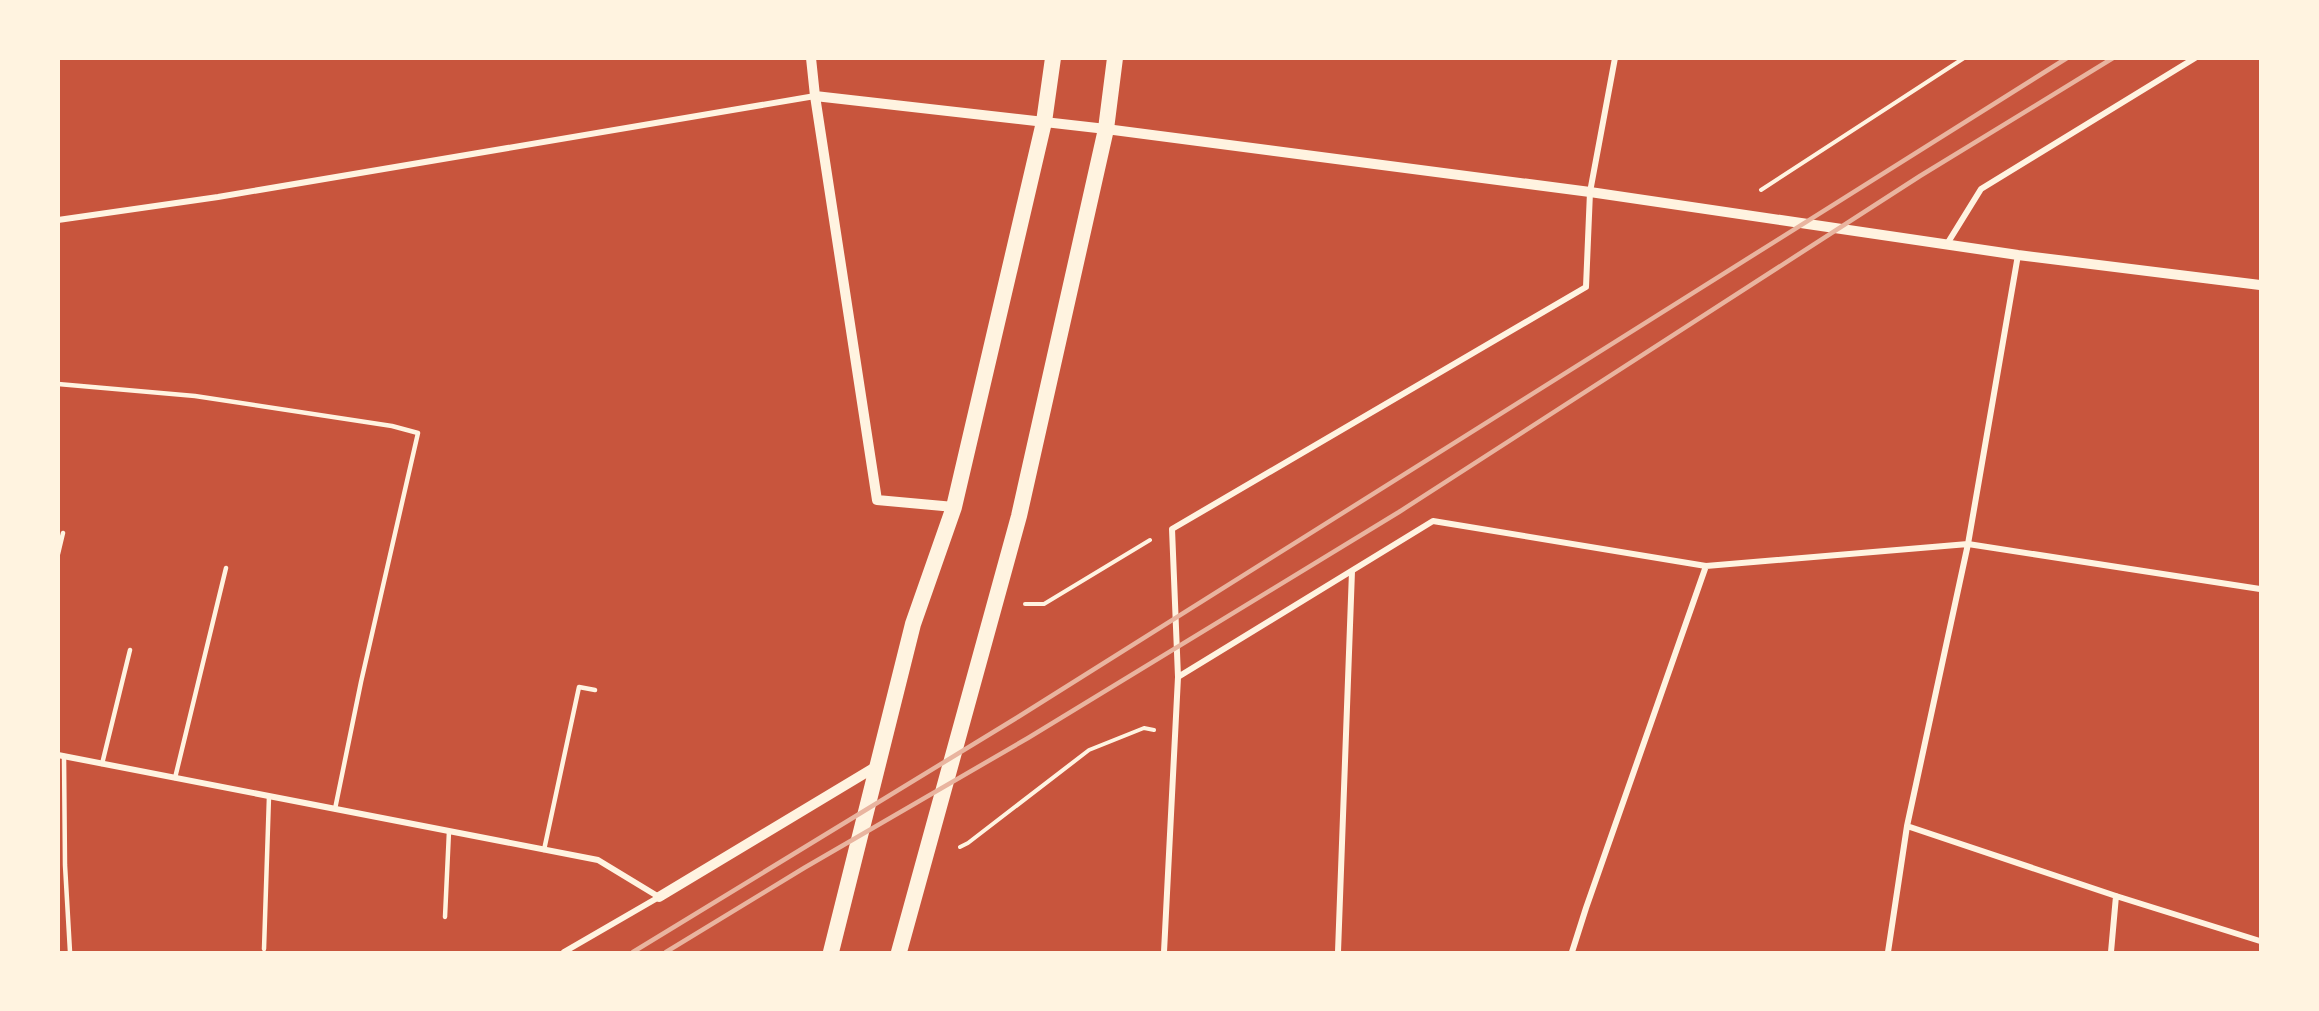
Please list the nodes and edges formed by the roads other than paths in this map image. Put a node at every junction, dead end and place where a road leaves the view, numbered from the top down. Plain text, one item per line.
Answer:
1 (811, 58) edge
2 (1053, 58) edge
3 (1115, 58) edge
4 (1615, 58) edge
5 (2195, 58) edge
6 (815, 96) junction
7 (1044, 122) junction
8 (1106, 129) junction
9 (1590, 192) junction
10 (58, 220) edge
11 (1947, 245) junction
12 (2018, 255) junction
13 (2260, 285) edge
14 (58, 384) edge
15 (954, 507) junction
16 (63, 533) dead end
17 (1968, 544) junction
18 (58, 554) edge
19 (1706, 566) junction
20 (226, 568) dead end
21 (1352, 571) junction
22 (2260, 589) edge
23 (130, 650) dead end
24 (1178, 677) junction
25 (595, 690) dead end
26 (61, 756) edge
27 (102, 764) junction
28 (877, 766) junction
29 (176, 778) junction
30 (268, 796) junction
31 (335, 809) junction
32 (1907, 826) junction
33 (449, 831) junction
34 (544, 850) junction
35 (2116, 896) junction
36 (659, 897) junction
37 (445, 917) dead end
38 (2260, 941) edge
39 (264, 949) dead end
40 (70, 952) edge
41 (564, 952) edge
42 (831, 952) edge
43 (899, 952) edge
44 (1164, 952) edge
45 (1338, 952) edge
46 (1572, 952) edge
47 (1888, 952) edge
48 (2111, 952) edge

1 - 6 street
2 - 7 highway
3 - 8 highway
4 - 9 street
5 - 11 street
6 - 7 street
6 - 10 street
6 - 15 street
7 - 8 street
7 - 15 highway
8 - 9 street
8 - 43 highway
9 - 11 street
9 - 24 street
11 - 12 street
12 - 13 street
12 - 17 street
14 - 31 lane
15 - 28 highway
16 - 18 lane
17 - 19 street
17 - 22 street
17 - 32 street
19 - 21 street
19 - 46 street
20 - 29 lane
21 - 24 street
21 - 45 street
23 - 27 lane
24 - 44 street
25 - 34 lane
26 - 27 street
26 - 40 lane
27 - 29 street
28 - 36 street
28 - 42 highway
29 - 30 street
30 - 31 street
30 - 39 lane
31 - 33 street
32 - 35 street
32 - 47 street
33 - 34 street
33 - 37 lane
34 - 36 street
35 - 38 street
35 - 48 street
36 - 41 street

